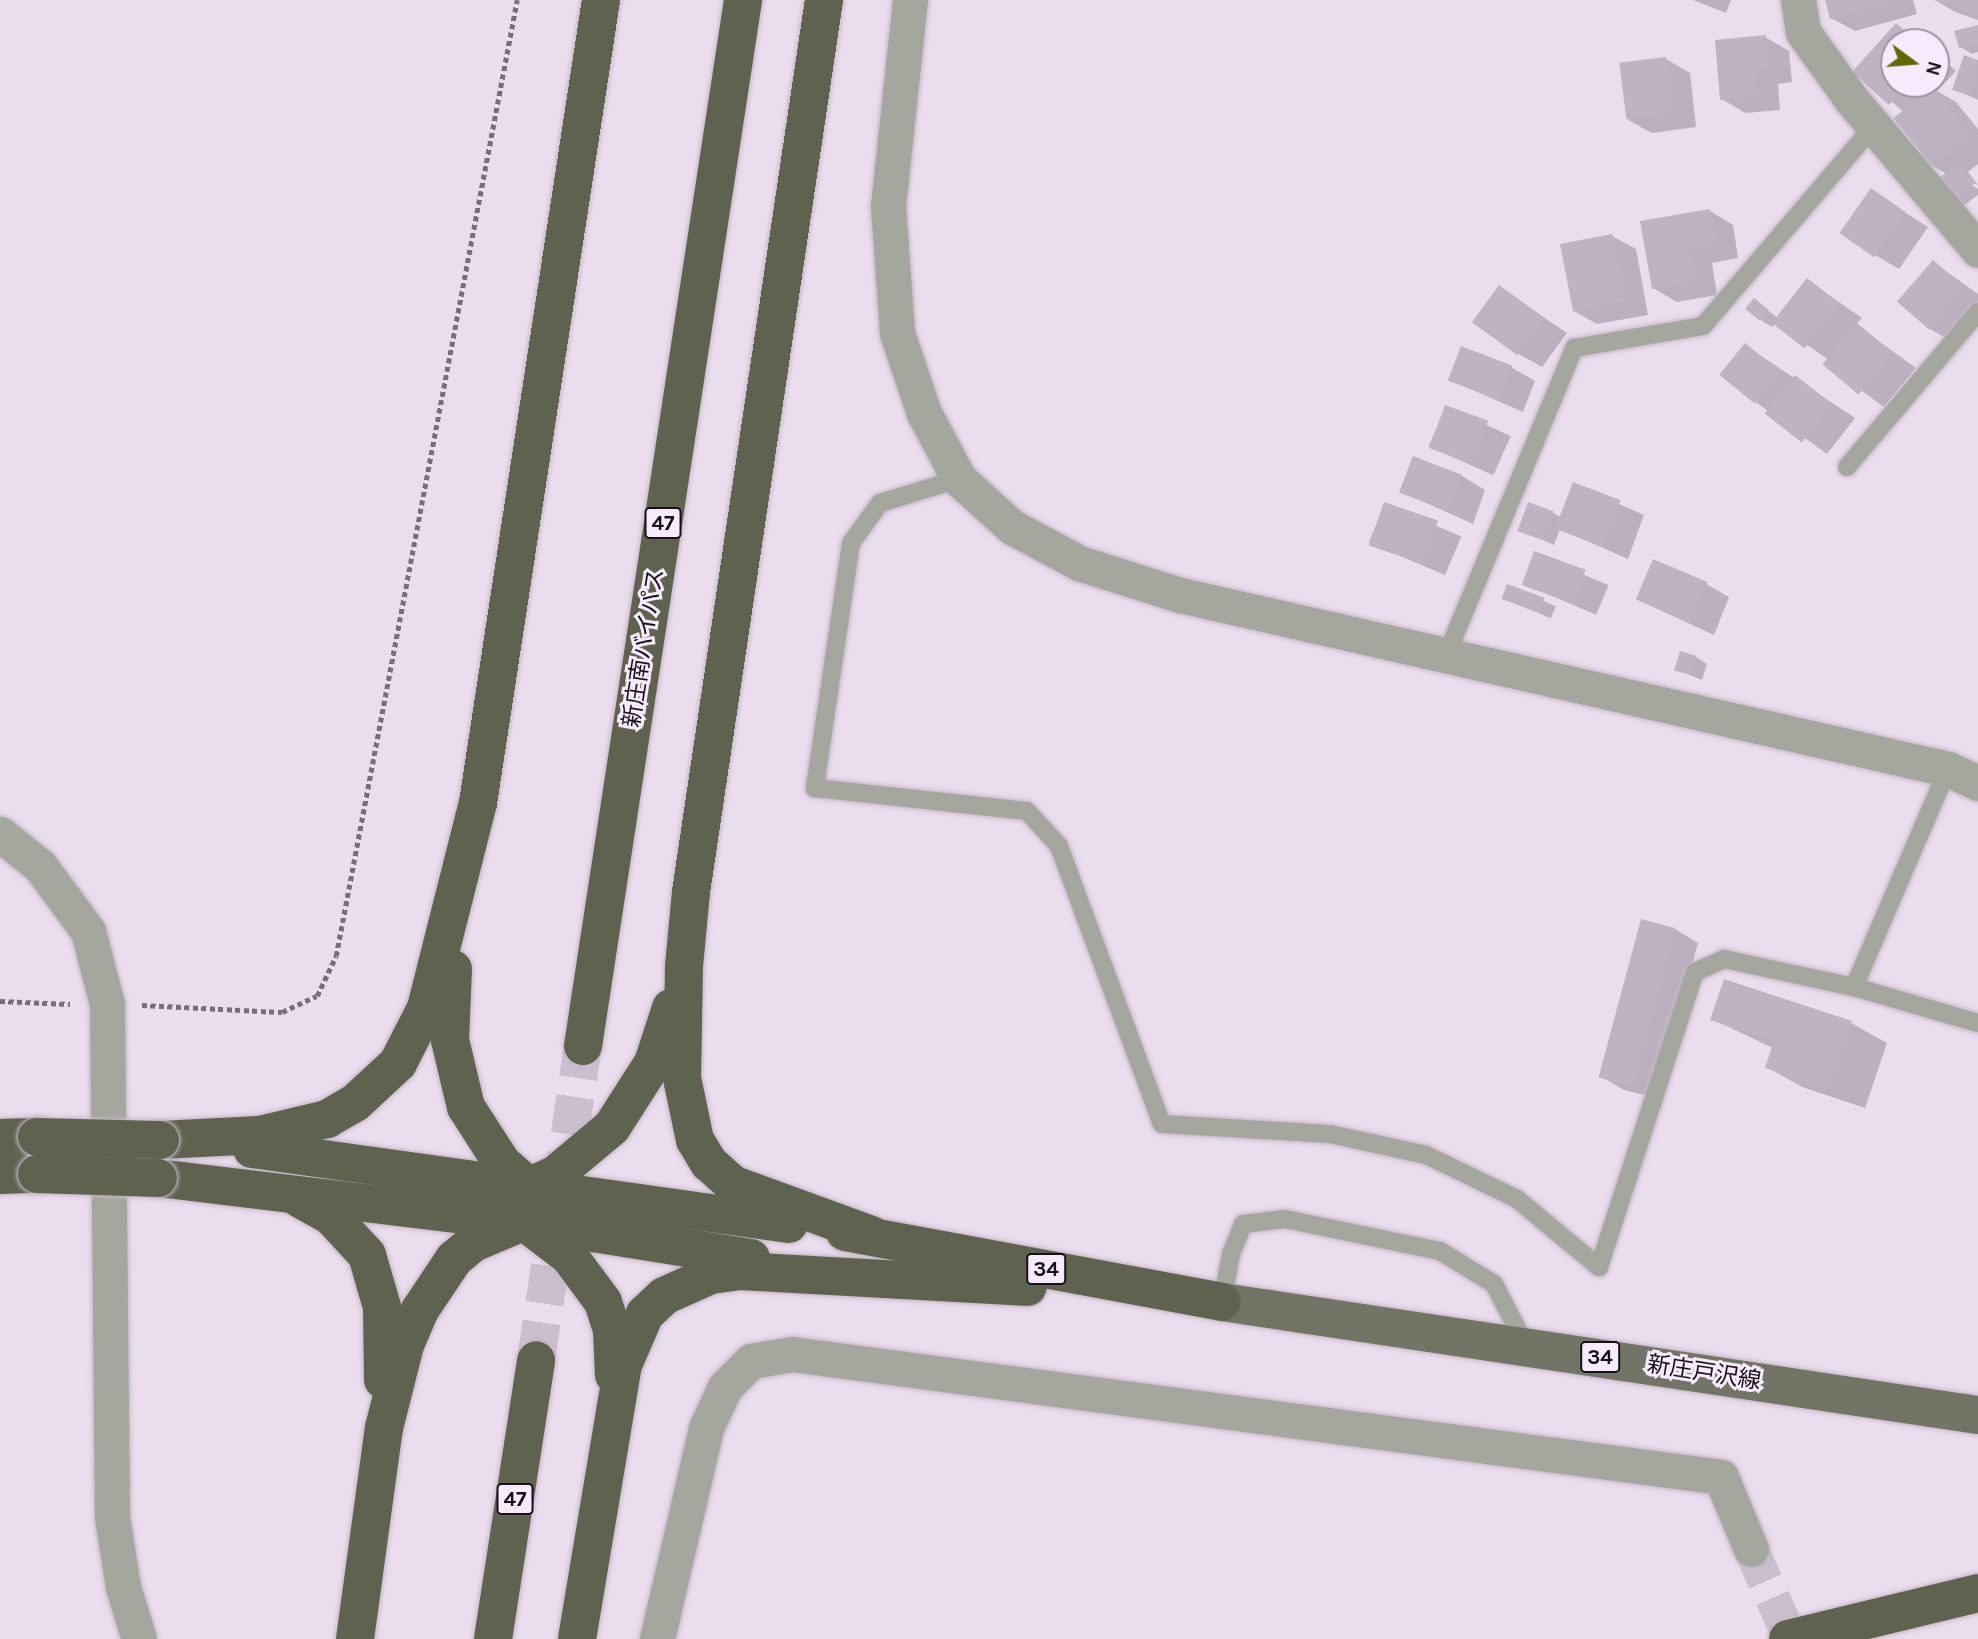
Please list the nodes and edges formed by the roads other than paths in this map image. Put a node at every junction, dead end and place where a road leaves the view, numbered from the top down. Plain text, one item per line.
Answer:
1 (601, 0) edge
2 (743, 0) edge
3 (824, 0) edge
4 (910, 0) edge
5 (1798, 0) edge
6 (1873, 127) junction
7 (1978, 250) edge
8 (1978, 312) edge
9 (1847, 467) dead end
10 (958, 479) junction
11 (1446, 656) junction
12 (1963, 776) edge
13 (478, 803) junction
14 (0, 834) edge
15 (691, 892) junction
16 (1854, 987) junction
17 (1978, 1023) edge
18 (583, 1046) tunnel mouth
19 (0, 1138) edge
20 (160, 1140) junction
21 (401, 1168) junction
22 (19, 1175) edge
23 (269, 1190) junction
24 (481, 1198) junction
25 (527, 1205) junction
26 (398, 1206) junction
27 (681, 1208) junction
28 (579, 1213) junction
29 (870, 1235) junction
30 (674, 1247) junction
31 (867, 1275) junction
32 (1222, 1302) junction
33 (1525, 1346) junction
34 (536, 1360) tunnel mouth
35 (1978, 1415) edge
36 (610, 1427) junction
37 (375, 1490) junction
38 (1751, 1549) tunnel mouth
39 (1978, 1593) edge
40 (139, 1639) edge
41 (355, 1639) edge
42 (494, 1639) edge
43 (577, 1639) edge
44 (657, 1639) edge
45 (1788, 1639) edge

1 - 13 highway
2 - 18 highway, 新庄南バイパス / 47
3 - 15 highway
4 - 10 street
5 - 6 street
6 - 7 street
6 - 11 lane
8 - 9 lane
10 - 11 street
10 - 16 lane
11 - 12 street
12 - 16 lane
13 - 20 highway
13 - 25 highway
14 - 40 street
15 - 25 highway
15 - 29 highway
16 - 17 lane
19 - 20 highway, bridge
20 - 21 highway
21 - 24 highway
21 - 25 highway
22 - 23 highway, bridge
23 - 26 highway
23 - 37 highway
24 - 25 highway
24 - 26 highway
25 - 26 highway
25 - 27 highway
25 - 28 highway
25 - 30 highway
25 - 36 highway
25 - 37 highway
27 - 28 highway
27 - 29 highway
28 - 30 highway
29 - 32 highway, 34
30 - 31 highway
31 - 32 highway, 34
31 - 36 highway
32 - 33 main road, 新庄戸沢線 / 34
32 - 33 lane
33 - 35 main road, 新庄戸沢線 / 34
34 - 42 highway, 47
36 - 43 highway
37 - 41 highway
38 - 44 street
39 - 45 highway

